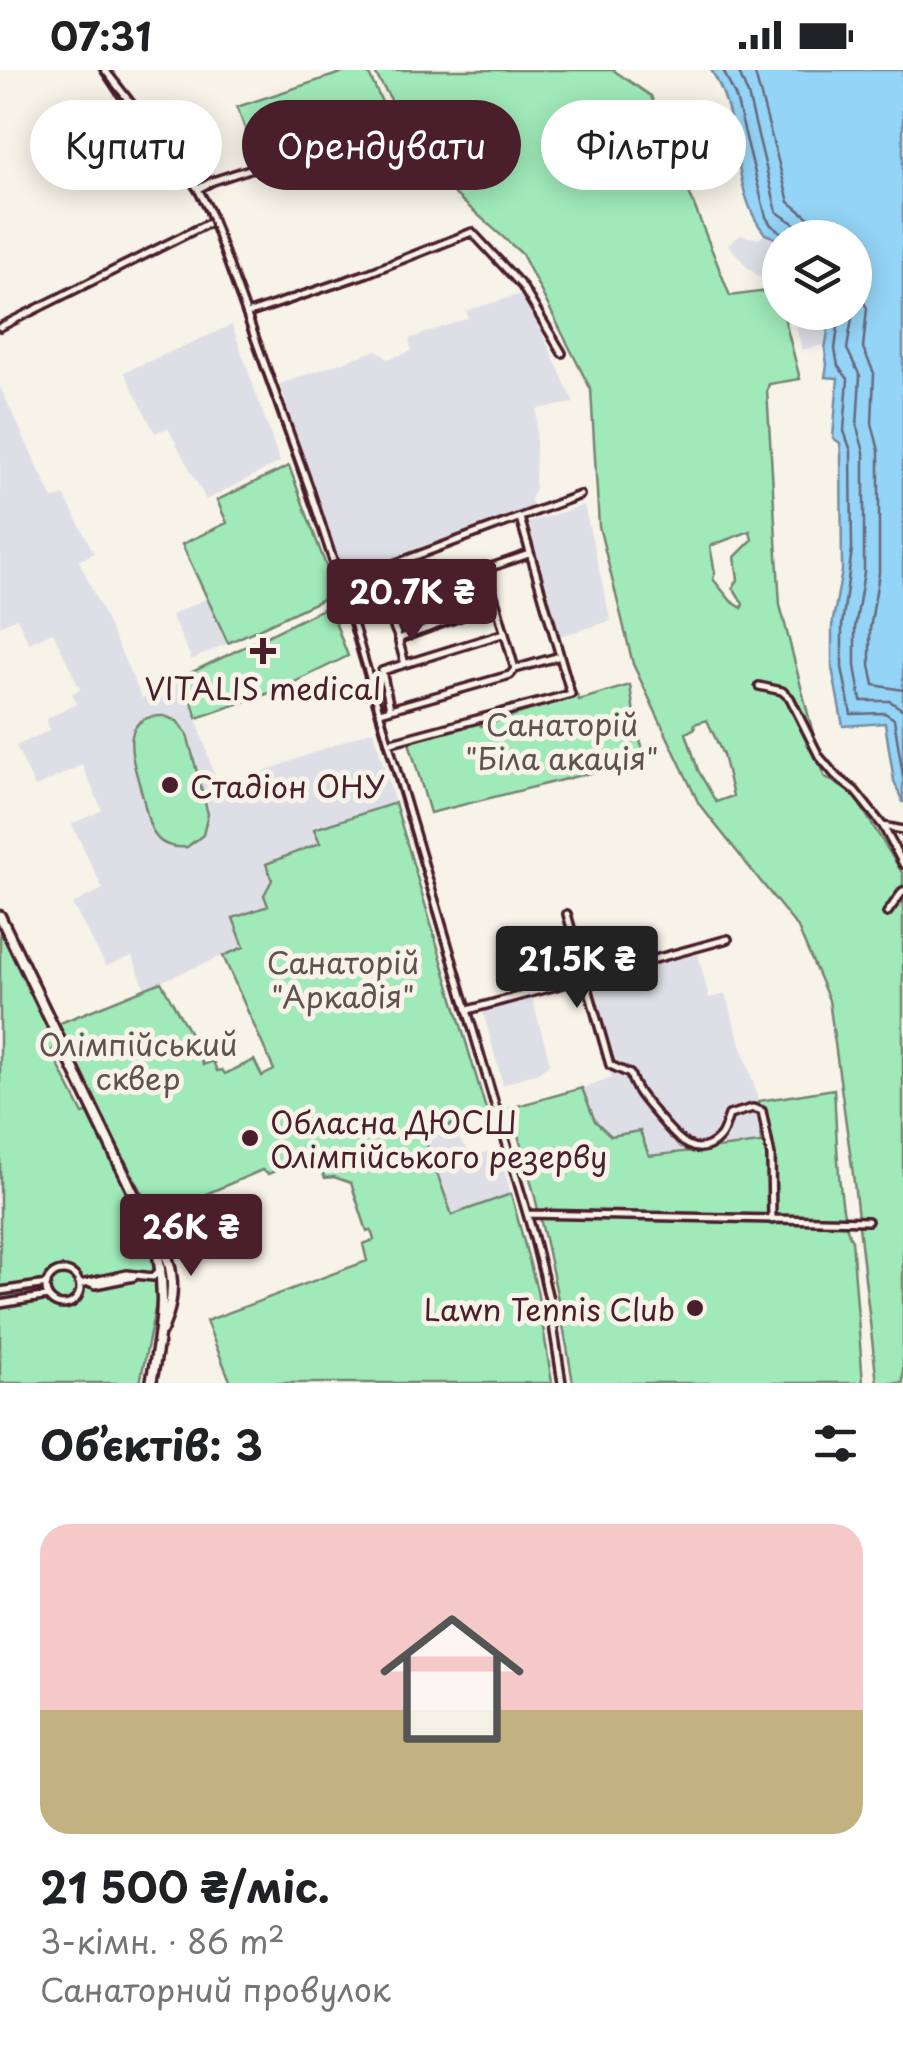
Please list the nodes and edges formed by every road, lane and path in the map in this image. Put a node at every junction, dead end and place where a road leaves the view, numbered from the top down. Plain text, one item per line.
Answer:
1 (104, 70) edge
2 (128, 100) edge
3 (198, 190) edge
4 (214, 221) junction
5 (247, 314) junction
6 (0, 327) edge
7 (562, 353) dead end
8 (580, 496) dead end
9 (520, 518) junction
10 (529, 554) junction
11 (486, 568) junction
12 (340, 584) junction
13 (385, 604) junction
14 (496, 604) junction
15 (352, 616) junction
16 (505, 633) junction
17 (399, 639) junction
18 (560, 656) junction
19 (405, 664) junction
20 (516, 668) junction
21 (760, 686) dead end
22 (390, 710) junction
23 (380, 712) junction
24 (388, 743) junction
25 (883, 826) junction
26 (903, 830) edge
27 (903, 864) edge
28 (903, 891) edge
29 (887, 913) dead end
30 (567, 914) dead end
31 (0, 916) edge
32 (728, 939) dead end
33 (586, 978) junction
34 (468, 1010) junction
35 (527, 1214) junction
36 (772, 1220) junction
37 (868, 1221) dead end
38 (156, 1272) dead end
39 (47, 1284) junction
40 (80, 1284) junction
41 (0, 1292) edge
42 (48, 1296) junction
43 (0, 1304) edge
44 (151, 1383) edge
45 (562, 1383) edge

1 - 2 street
3 - 4 street
4 - 5 street
4 - 6 street
5 - 7 street
5 - 12 street
8 - 9 street
9 - 10 street
9 - 12 street
10 - 11 street
10 - 18 street
11 - 13 street
11 - 14 street
12 - 15 street
13 - 15 street
13 - 17 street
14 - 16 street
14 - 17 street
15 - 23 street
16 - 19 street
16 - 20 street
17 - 19 street
18 - 20 street
18 - 24 street
19 - 22 street
20 - 22 street
21 - 25 street
22 - 23 street
23 - 24 street
24 - 34 street
25 - 26 street
25 - 27 street
28 - 29 street
30 - 33 street
31 - 44 main road
32 - 33 street
33 - 34 street
33 - 36 street
34 - 35 street
35 - 36 street
35 - 45 street
36 - 37 street
38 - 40 street
39 - 40 street
39 - 41 street
39 - 42 street
40 - 42 street
42 - 43 street

